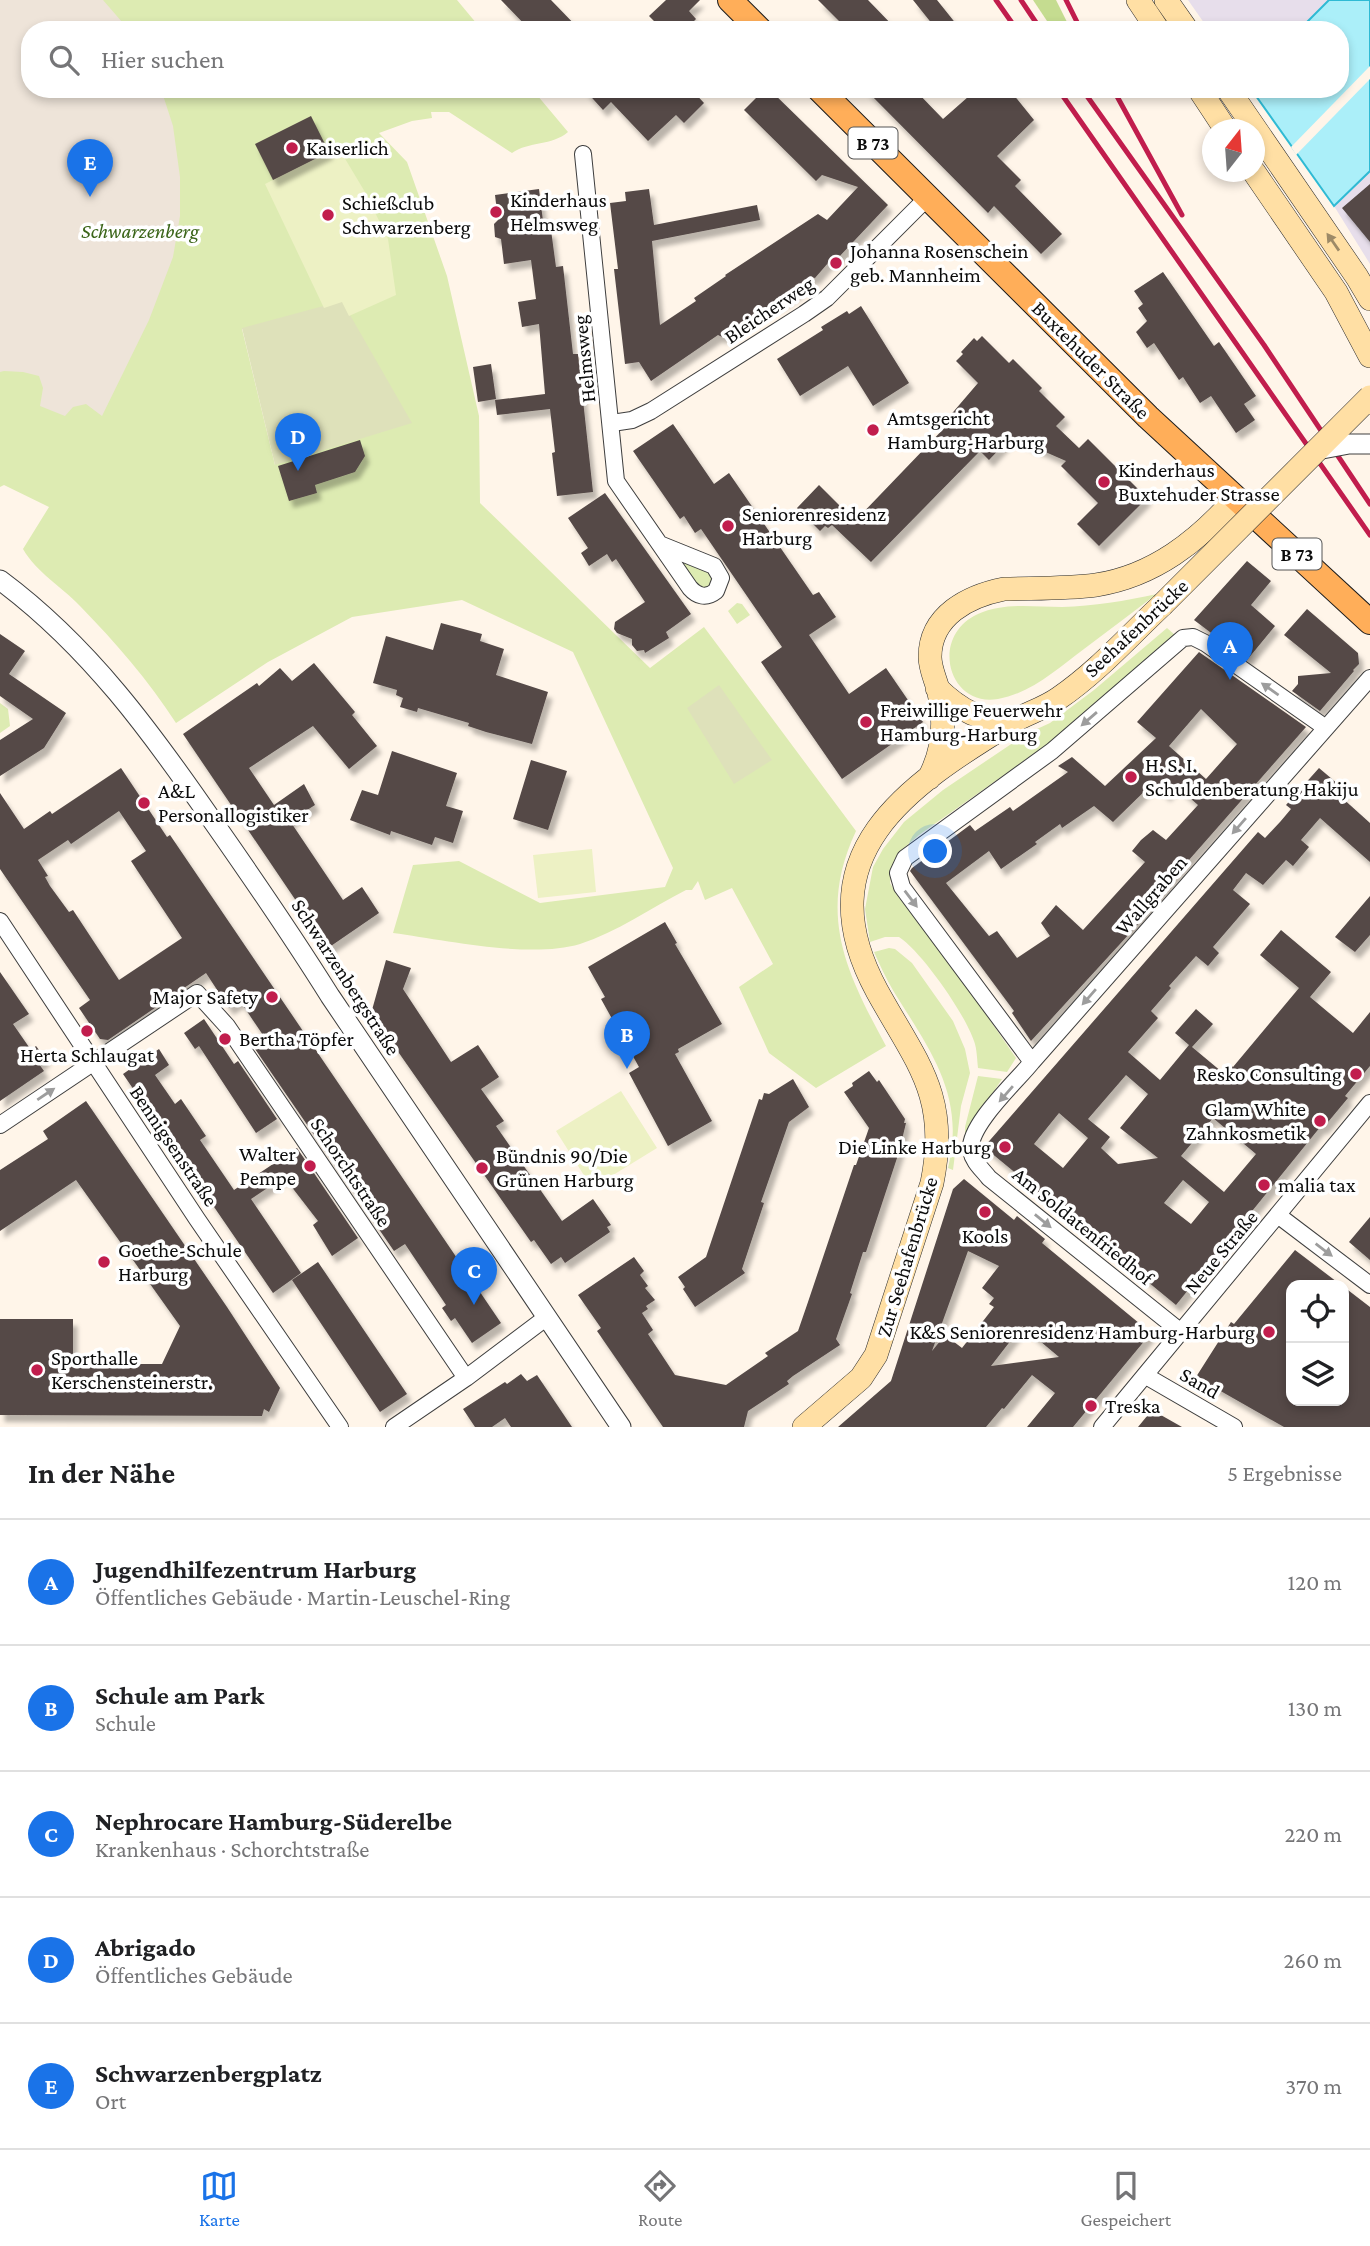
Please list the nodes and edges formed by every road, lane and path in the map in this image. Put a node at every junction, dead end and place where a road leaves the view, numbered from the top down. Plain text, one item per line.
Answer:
1 (730, 0) edge
2 (1138, 0) edge
3 (1166, 0) edge
4 (751, 21) edge
5 (1152, 21) edge
6 (1181, 21) edge
7 (828, 98) edge
8 (1205, 98) edge
9 (1234, 98) edge
10 (1219, 119) edge
11 (583, 154) dead end
12 (1261, 182) edge
13 (928, 197) junction
14 (1370, 299) edge
15 (1370, 356) edge
16 (1370, 397) edge
17 (612, 423) junction
18 (1370, 444) edge
19 (1317, 450) junction
20 (1236, 498) junction
21 (662, 545) dead end
22 (0, 580) edge
23 (1370, 622) edge
24 (1370, 678) edge
25 (937, 688) junction
26 (968, 713) junction
27 (1014, 721) junction
28 (1326, 728) junction
29 (972, 748) junction
30 (929, 778) junction
31 (0, 921) edge
32 (917, 1060) joint
33 (92, 1062) junction
34 (1032, 1062) junction
35 (1370, 1103) edge
36 (0, 1125) edge
37 (971, 1144) joint
38 (1279, 1216) junction
39 (1370, 1285) edge
40 (547, 1317) junction
41 (1181, 1332) junction
42 (1146, 1376) junction
43 (466, 1378) junction
44 (340, 1427) edge
45 (394, 1427) edge
46 (621, 1427) edge
47 (804, 1427) edge
48 (1102, 1427) edge
49 (1234, 1427) edge

1 - 4 main road
2 - 5 main road
3 - 6 main road
7 - 13 main road, Buxtehuder Straße / B 73
8 - 10 main road
14 -> 9 main road
11 - 17 street, Helmsweg
12 - 15 main road
13 - 17 street, Bleicherweg
13 - 20 main road, Buxtehuder Straße / B 73
16 - 19 main road, Seehafenbrücke, bridge
17 - 21 street, Helmsweg
18 - 19 street, bridge
19 - 27 main road, Seehafenbrücke, bridge
20 - 23 main road, Buxtehuder Straße / B 73
20 - 25 main road
22 - 40 street, Schwarzenbergstraße
24 - 28 street, Wallgraben
25 - 26 main road
25 - 30 main road
26 - 27 main road
26 - 29 main road
27 - 29 main road, Seehafenbrücke
28 -> 34 street, Wallgraben
28 -> 34 street
29 - 30 main road, Seehafenbrücke
30 - 32 main road, Seehafenbrücke
31 - 33 street, Bennigsenstraße
32 - 47 main road, Zur Seehafenbrücke
36 -> 33 street
33 - 43 street, Schorchtstraße
33 - 44 street, Bennigsenstraße
34 -> 37 street, Wallgraben
35 - 38 street, Neue Straße
37 -> 41 street, Am Soldatenfriedhof
38 -> 39 street
38 - 41 street, Neue Straße
40 - 43 street
40 - 46 street, Schwarzenbergstraße
41 - 42 street, Neue Straße
42 - 48 street, Neue Straße
42 - 49 street, Sand
43 - 45 street

